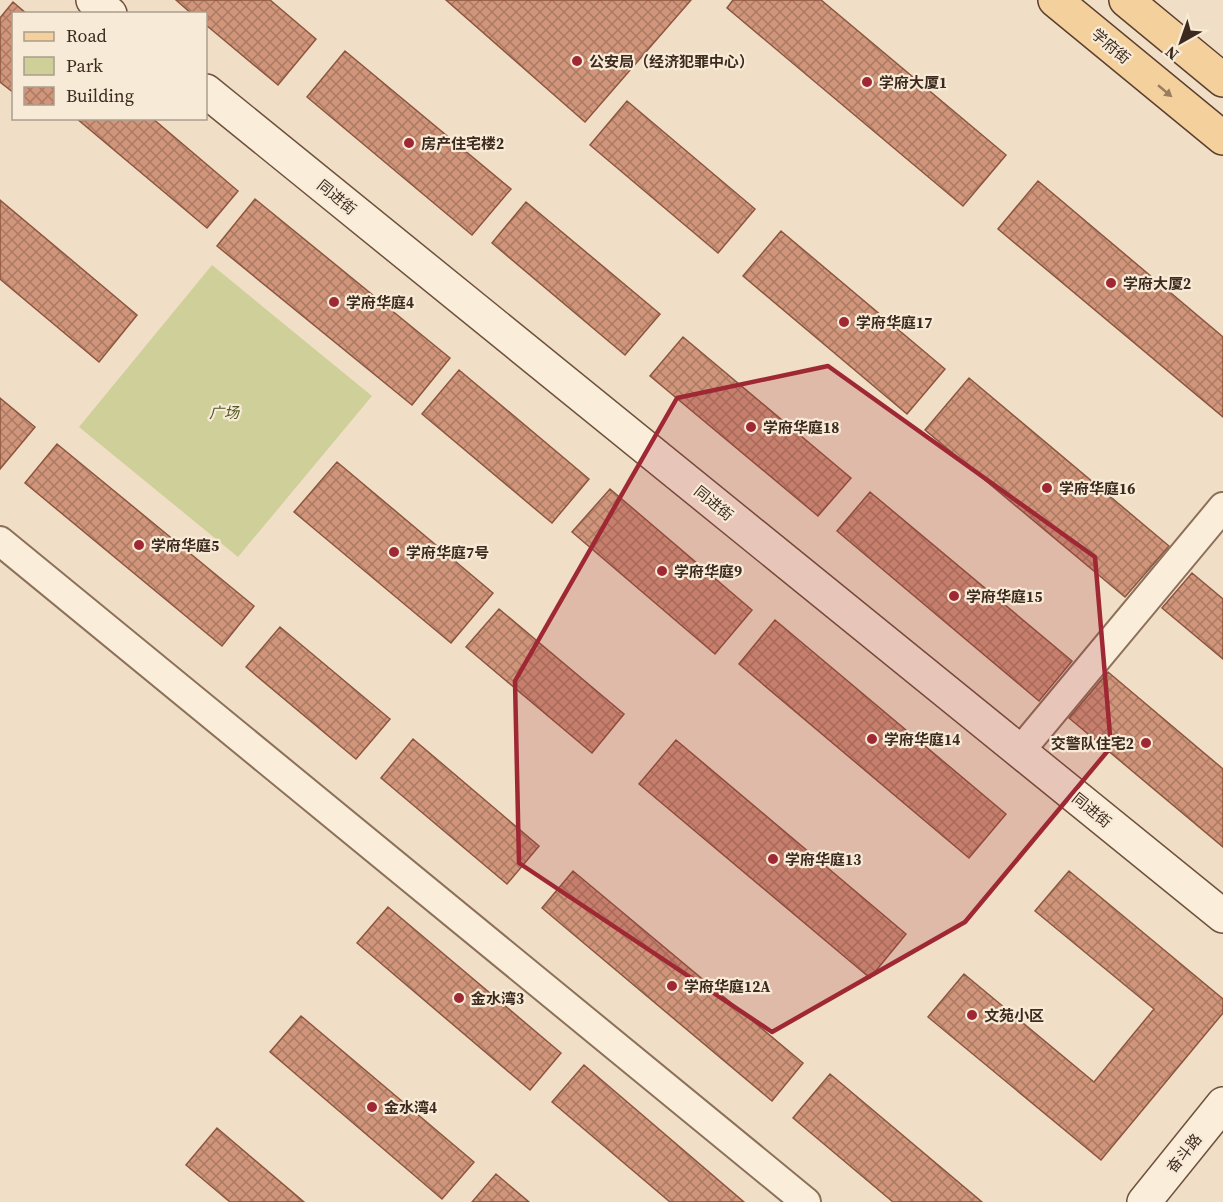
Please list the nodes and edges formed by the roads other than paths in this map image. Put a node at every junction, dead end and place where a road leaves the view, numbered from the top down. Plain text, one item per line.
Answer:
1 (93, 0) edge
2 (1055, 0) edge
3 (1126, 0) edge
4 (108, 12) edge
5 (1223, 80) edge
6 (207, 92) edge
7 (1223, 138) edge
8 (1223, 507) edge
9 (0, 541) edge
10 (1020, 751) junction
11 (1223, 916) edge
12 (1223, 1104) edge
13 (806, 1202) edge
14 (1144, 1202) edge

1 - 4 street
2 -> 7 main road, 学府街
3 - 5 main road
6 - 10 street, 同进街
8 - 10 street
9 - 13 street
10 - 11 street, 同进街
12 - 14 street, 奋斗路

